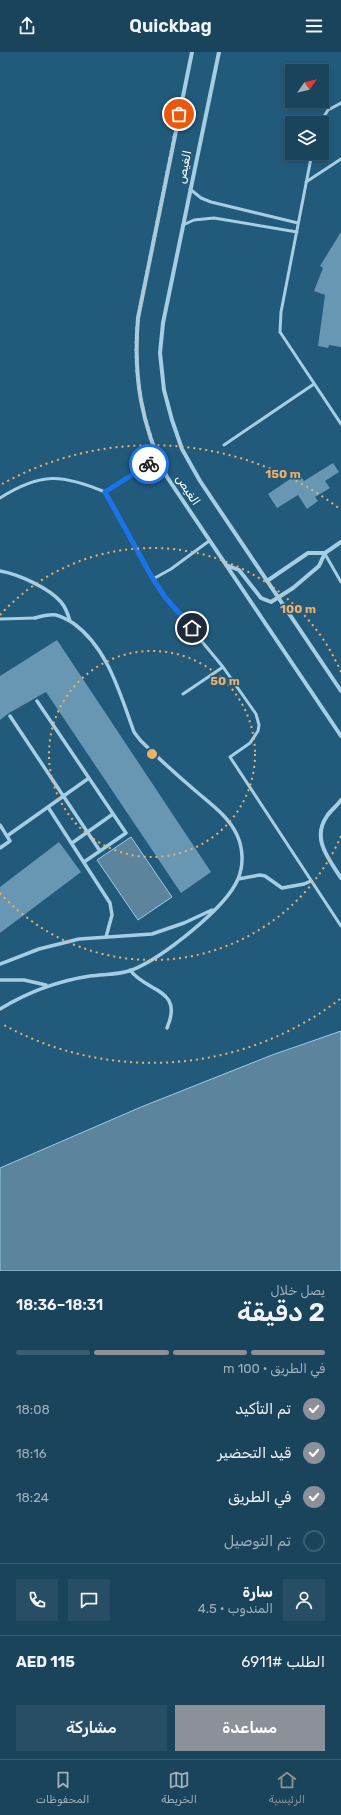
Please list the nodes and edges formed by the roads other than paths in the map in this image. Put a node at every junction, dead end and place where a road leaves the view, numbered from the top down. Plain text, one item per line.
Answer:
1 (192, 52) edge
2 (219, 52) edge
3 (341, 103) edge
4 (324, 116) edge
5 (341, 159) edge
6 (311, 160) edge
7 (306, 182) junction
8 (190, 188) junction
9 (298, 223) junction
10 (183, 225) junction
11 (297, 232) junction
12 (314, 384) junction
13 (341, 424) edge
14 (224, 445) dead end
15 (158, 459) junction
16 (105, 492) junction
17 (0, 498) edge
18 (209, 541) junction
19 (341, 542) edge
20 (325, 553) junction
21 (226, 565) junction
22 (0, 571) edge
23 (153, 579) junction
24 (267, 582) junction
25 (341, 582) edge
26 (279, 598) junction
27 (35, 618) joint
28 (0, 619) edge
29 (70, 621) junction
30 (224, 667) junction
31 (341, 690) edge
32 (183, 694) dead end
33 (37, 701) dead end
34 (10, 716) dead end
35 (341, 736) edge
36 (89, 778) junction
37 (63, 796) junction
38 (341, 800) edge
39 (48, 807) junction
40 (113, 814) junction
41 (0, 825) edge
42 (87, 832) junction
43 (7, 836) junction
44 (72, 843) junction
45 (0, 848) edge
46 (100, 851) junction
47 (84, 862) junction
48 (341, 878) edge
49 (238, 879) junction
50 (311, 881) junction
51 (215, 908) junction
52 (341, 926) edge
53 (106, 937) junction
54 (0, 964) edge
55 (130, 970) junction
56 (0, 980) edge
57 (47, 986) junction
58 (0, 1009) edge
59 (167, 1028) dead end

1 - 15 street, الغيص
2 - 8 street, الغيص
3 - 4 lane
5 - 7 lane
6 - 7 lane
7 - 9 lane
8 - 9 lane
8 - 10 street, الغيص
9 - 11 lane
10 - 11 lane
10 - 24 street, الغيص
11 - 12 lane
12 - 13 lane
12 - 14 lane
15 - 16 lane
15 - 18 street, الغيص
16 - 17 lane
16 - 23 lane
18 - 21 street, الغيص
18 - 23 lane
19 - 20 street
20 - 24 street
20 - 25 lane
20 - 26 street
21 - 26 street
21 - 35 street, الغيص
22 - 29 street
23 - 30 lane
24 - 26 street, الغيص
26 - 31 street, الغيص
27 - 28 lane
27 - 29 street
29 - 49 street
30 - 32 lane
30 - 50 lane
33 - 36 street
34 - 37 street
36 - 37 street
36 - 40 street
37 - 39 street
37 - 42 street
38 - 48 street
39 - 43 street
39 - 44 street
40 - 42 street
40 - 46 street
41 - 43 street
42 - 44 street
42 - 46 street
43 - 45 street
44 - 47 street
46 - 47 street
47 - 53 street
49 - 50 street
49 - 51 street
50 - 52 lane
51 - 53 street
51 - 55 street
53 - 54 street
55 - 57 street
55 - 59 street
56 - 57 street
57 - 58 street

